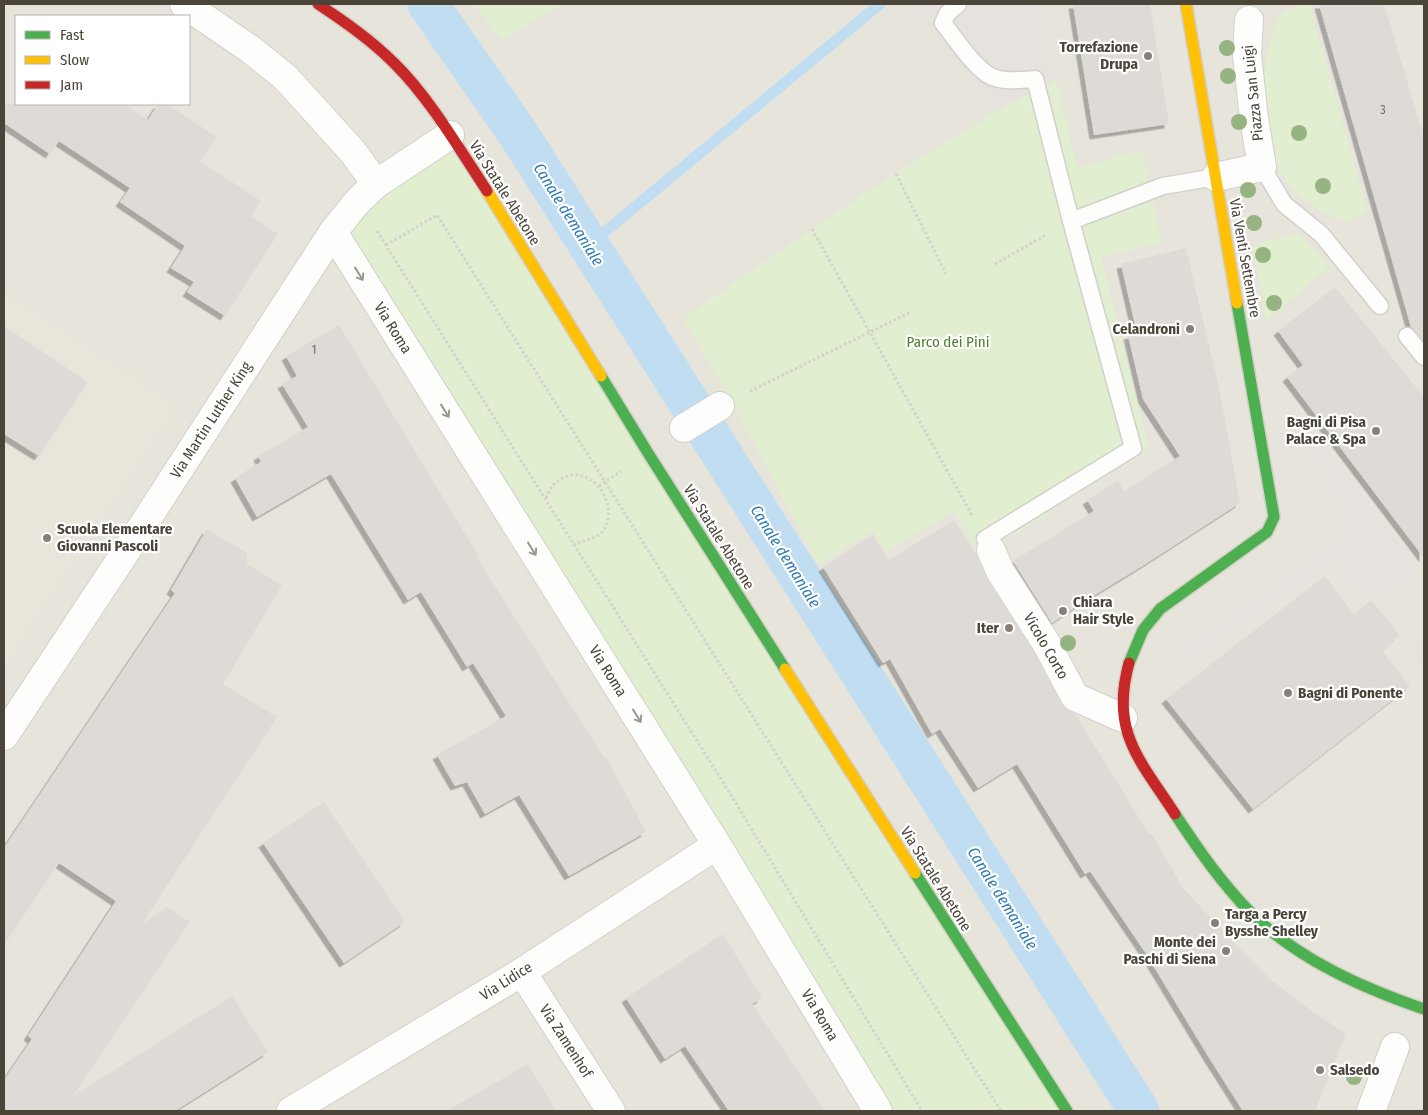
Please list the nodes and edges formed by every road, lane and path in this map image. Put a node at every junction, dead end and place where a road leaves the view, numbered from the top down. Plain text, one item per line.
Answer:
1 (184, 4) edge
2 (318, 4) edge
3 (958, 4) edge
4 (1186, 4) edge
5 (1249, 20) dead end
6 (450, 135) junction
7 (1262, 167) junction
8 (896, 174) dead end
9 (1216, 177) junction
10 (367, 193) junction
11 (1071, 221) junction
12 (812, 229) dead end
13 (333, 232) junction
14 (386, 245) junction
15 (995, 264) dead end
16 (946, 274) dead end
17 (1380, 306) dead end
18 (912, 312) dead end
19 (870, 332) junction
20 (1407, 336) dead end
21 (1424, 357) edge
22 (755, 389) dead end
23 (720, 406) dead end
24 (684, 428) dead end
25 (627, 467) dead end
26 (605, 482) junction
27 (599, 486) junction
28 (546, 498) junction
29 (574, 544) junction
30 (988, 545) junction
31 (1123, 718) junction
32 (4, 736) edge
33 (718, 845) junction
34 (522, 972) junction
35 (1424, 1009) edge
36 (1395, 1047) dead end
37 (291, 1111) edge
38 (611, 1111) edge
39 (878, 1111) edge
40 (922, 1111) edge
41 (1001, 1111) edge
42 (1067, 1111) edge
43 (1370, 1111) edge

1 - 10 street
2 - 6 main road, Via Statale Abetone
3 - 11 lane
4 - 9 main road, Via Venti Settembre
5 - 7 street, Piazza San Luigi
6 - 10 street, Via Martin Luther King
6 - 42 main road, Via Statale Abetone
7 - 9 street
7 - 17 lane, Piazza San Luigi
8 - 16 path
9 - 11 lane
9 - 31 main road, Via Venti Settembre
10 - 13 street, Via Martin Luther King
10 - 14 path
11 - 15 path
11 - 30 lane
12 - 19 path
13 - 32 street, Via Martin Luther King
13 -> 33 street, Via Roma
14 - 26 path
14 - 28 path
18 - 19 path
19 - 22 path
19 - 30 path
20 - 21 lane
23 - 24 street
25 - 26 path
26 - 27 path
26 - 41 path
27 - 28 path
27 - 29 path
28 - 29 path
29 - 40 path
30 - 31 street, Vicolo Corto
31 - 35 main road
33 - 34 street, Via Lidice
33 - 39 street, Via Roma
34 - 37 street, Via Lidice
34 - 38 street, Via Zamenhof
36 - 43 street

